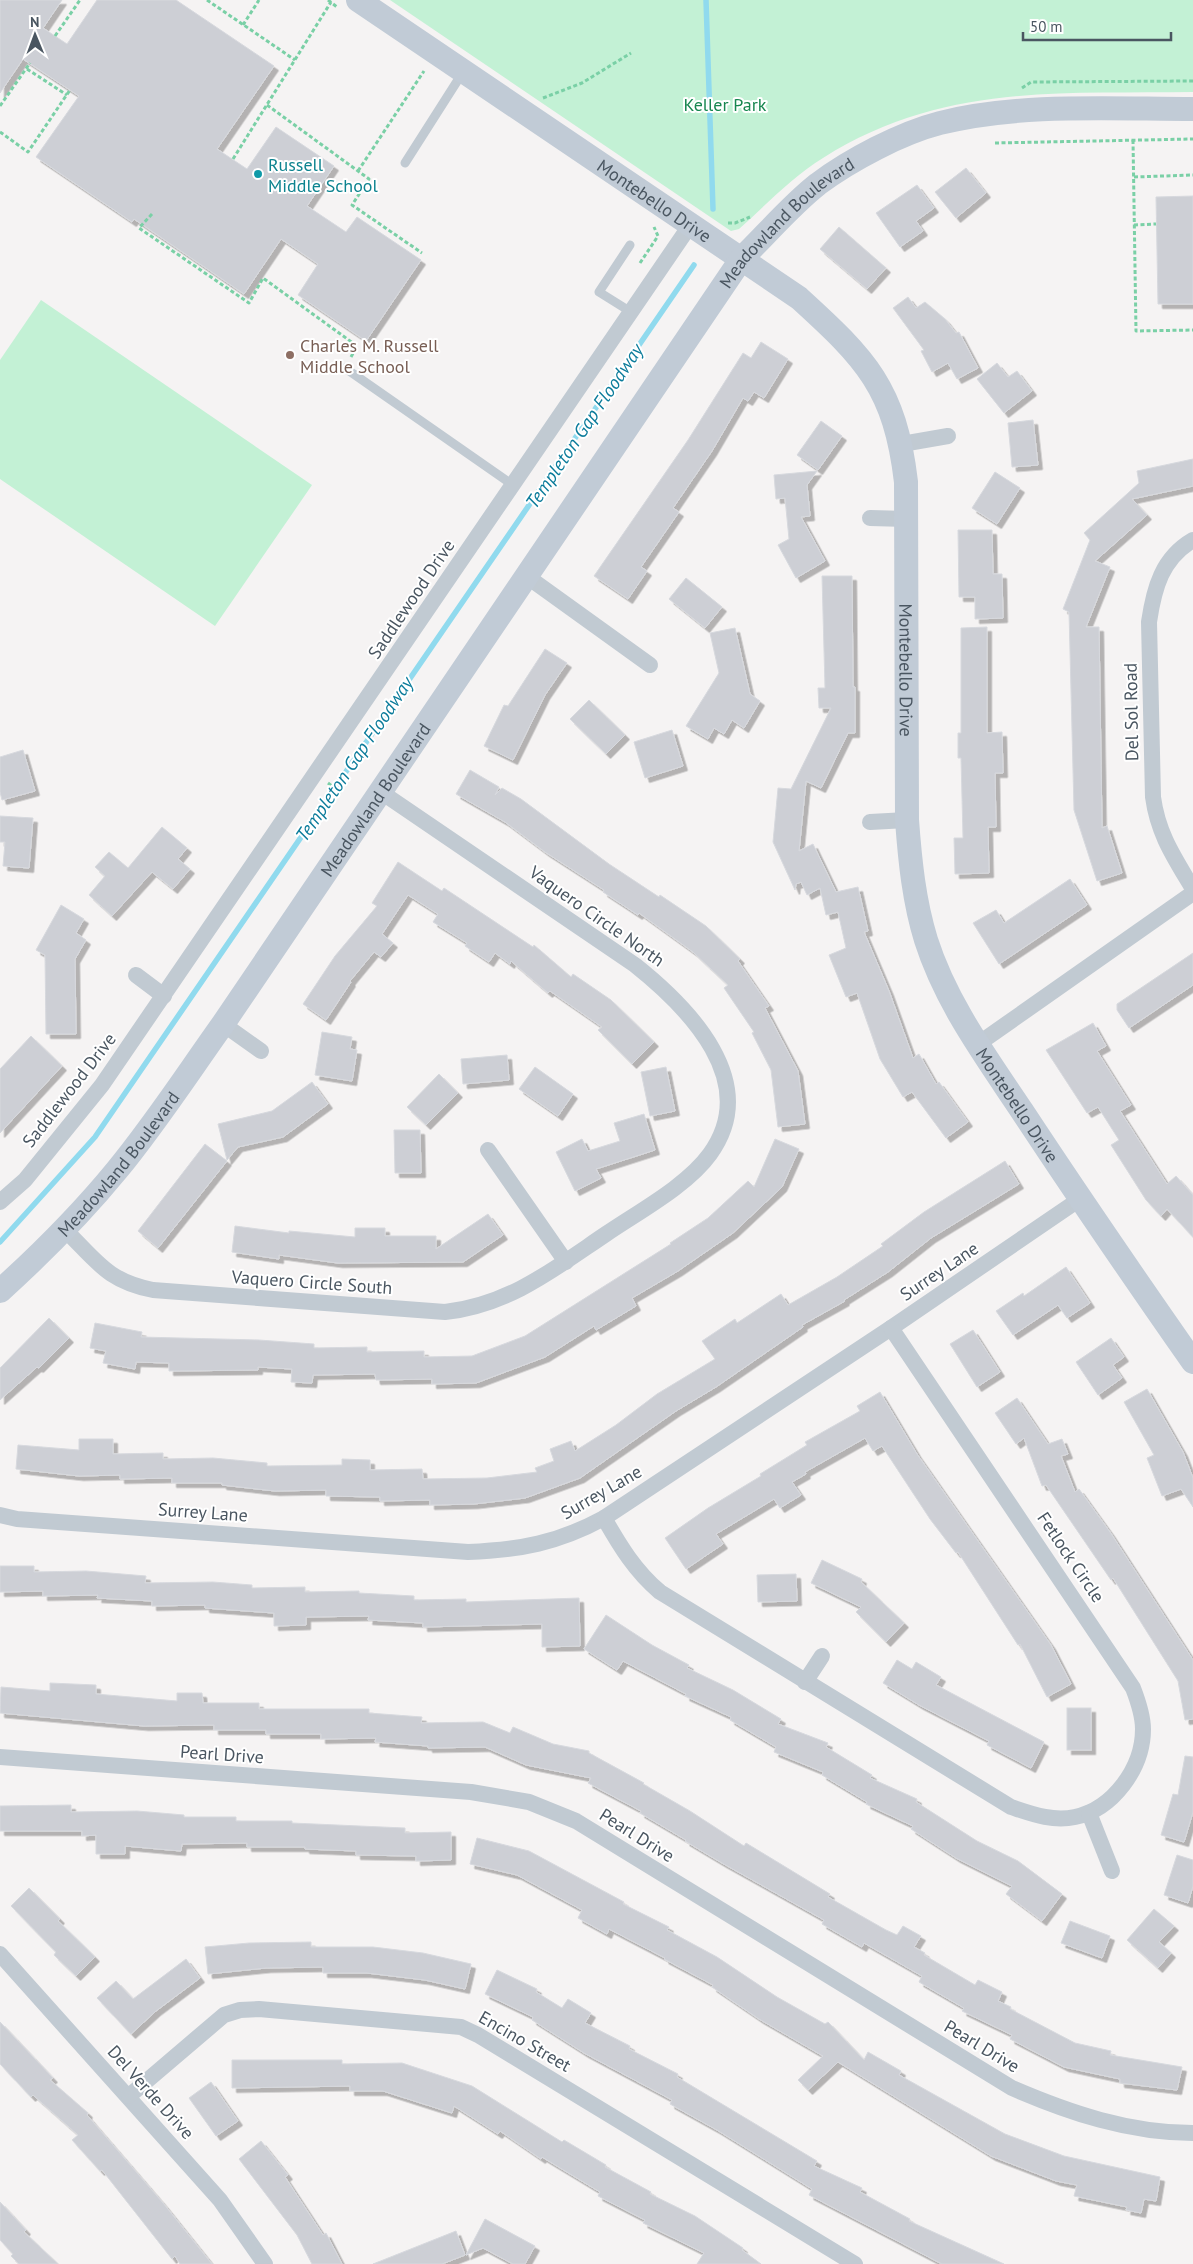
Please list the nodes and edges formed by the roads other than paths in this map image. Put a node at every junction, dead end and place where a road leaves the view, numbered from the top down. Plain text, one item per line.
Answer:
1 (358, 0) edge
2 (463, 72) junction
3 (1193, 109) edge
4 (405, 163) dead end
5 (691, 224) junction
6 (630, 244) dead end
7 (742, 258) junction
8 (631, 312) junction
9 (345, 368) road end
10 (948, 436) dead end
11 (902, 444) junction
12 (513, 485) junction
13 (870, 518) dead end
14 (907, 519) junction
15 (1193, 540) edge
16 (526, 575) junction
17 (650, 666) dead end
18 (381, 792) junction
19 (907, 820) junction
20 (870, 822) dead end
21 (1193, 888) edge
22 (1193, 894) edge
23 (136, 975) dead end
24 (164, 996) junction
25 (223, 1024) junction
26 (978, 1044) junction
27 (261, 1051) dead end
28 (488, 1150) dead end
29 (1080, 1199) junction
30 (0, 1202) edge
31 (65, 1230) junction
32 (597, 1240) joint
33 (566, 1262) junction
34 (0, 1291) edge
35 (891, 1328) junction
36 (1193, 1362) edge
37 (0, 1515) edge
38 (604, 1518) junction
39 (822, 1656) dead end
40 (805, 1682) junction
41 (0, 1757) edge
42 (1089, 1813) junction
43 (1112, 1871) dead end
44 (0, 1954) edge
45 (129, 2096) junction
46 (1193, 2133) edge
47 (847, 2262) edge
48 (265, 2264) edge

1 - 2 street, Montebello Drive
2 - 4 lane
2 - 5 street, Montebello Drive
3 - 7 street, Meadowland Boulevard
5 - 7 street, Montebello Drive
5 - 8 street, Saddlewood Drive
6 - 8 lane
7 - 11 street, Montebello Drive
7 - 16 street, Meadowland Boulevard
8 - 12 street, Saddlewood Drive
9 - 12 lane
10 - 11 street
11 - 14 street, Montebello Drive
12 - 24 street, Saddlewood Drive
13 - 14 street
14 - 19 street, Montebello Drive
15 - 21 street, Del Sol Road
16 - 17 street
16 - 18 street, Meadowland Boulevard
18 - 25 street, Meadowland Boulevard
18 - 32 street, Vaquero Circle North
19 - 20 street
19 - 26 street, Montebello Drive
22 - 26 street
23 - 24 street
24 - 30 street, Saddlewood Drive
25 - 27 street
25 - 31 street, Meadowland Boulevard
26 - 29 street, Montebello Drive
28 - 33 street
29 - 35 street, Surrey Lane
29 - 36 street, Montebello Drive
31 - 33 street, Vaquero Circle South
31 - 34 street, Meadowland Boulevard
32 - 33 street, Vaquero Circle South
35 - 38 street, Surrey Lane
35 - 42 street, Fetlock Circle
37 - 38 street, Surrey Lane
38 - 40 street, Fetlock Circle
39 - 40 street
40 - 42 street, Fetlock Circle
41 - 46 street, Pearl Drive
42 - 43 street
44 - 45 street, Del Verde Drive
45 - 47 street, Encino Street
45 - 48 street, Del Verde Drive

